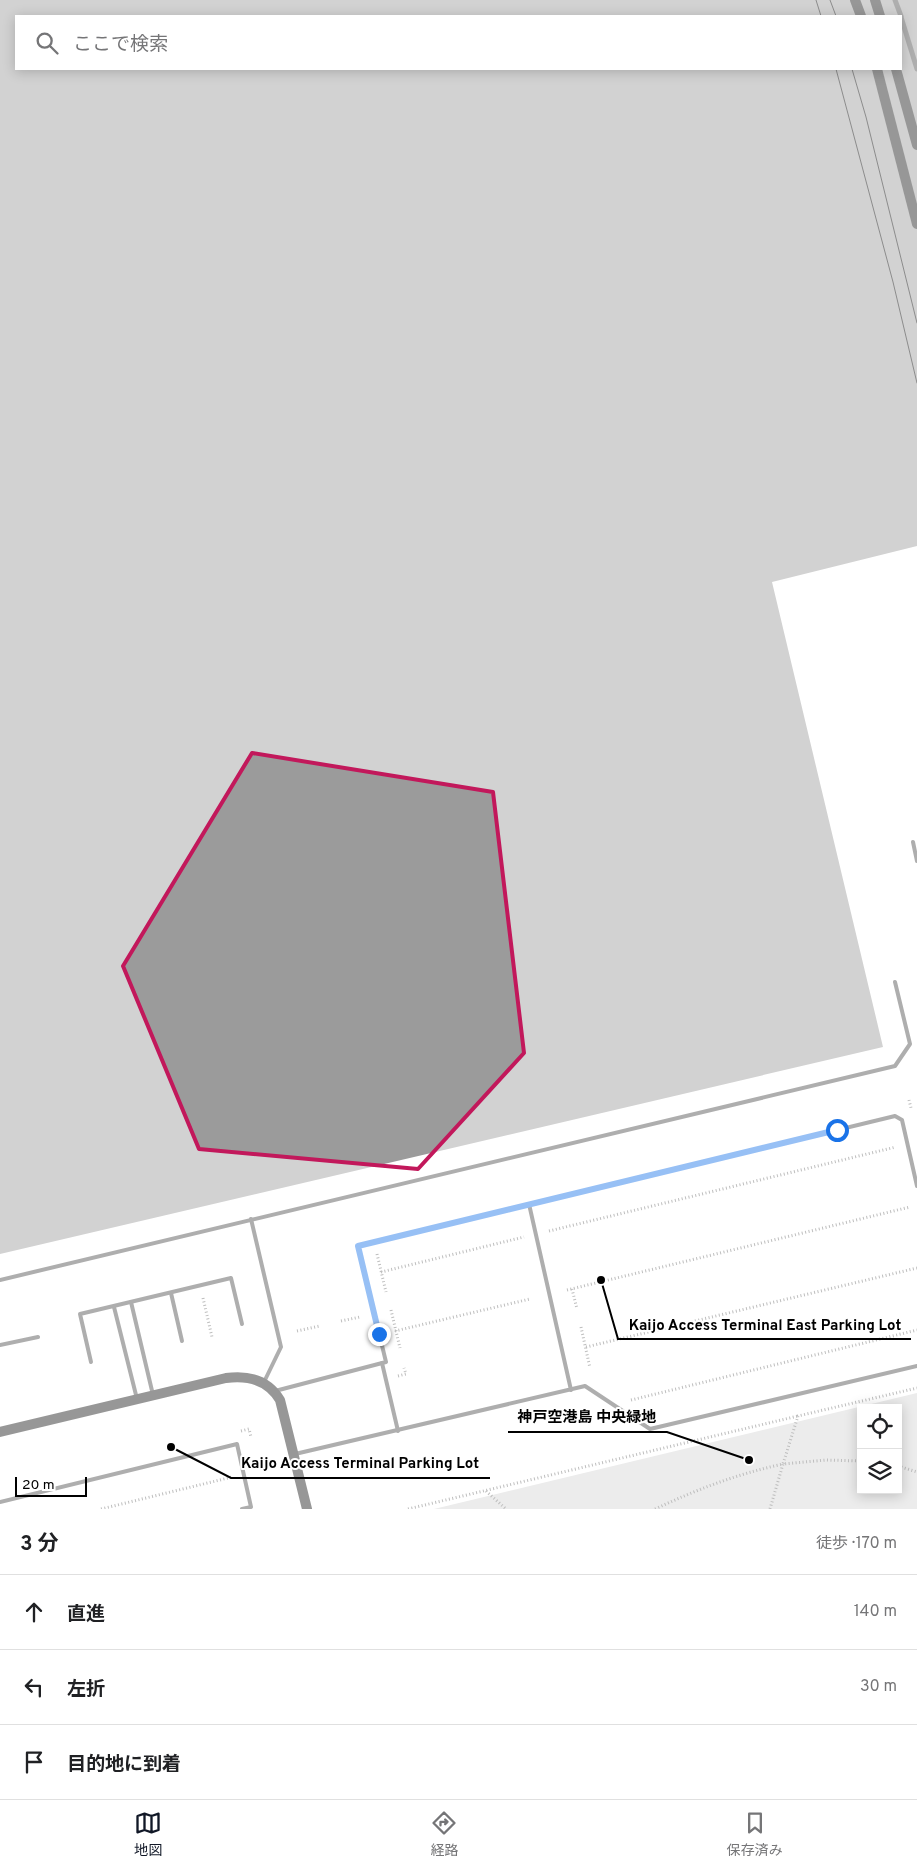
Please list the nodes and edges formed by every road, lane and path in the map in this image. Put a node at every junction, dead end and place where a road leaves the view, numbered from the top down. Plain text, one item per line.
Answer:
1 (855, 0) edge
2 (875, 0) edge
3 (895, 0) edge
4 (860, 15) edge
5 (880, 15) edge
6 (901, 15) edge
7 (902, 19) edge
8 (917, 69) edge
9 (877, 70) edge
10 (896, 70) edge
11 (917, 145) edge
12 (917, 224) edge
13 (913, 842) dead end
14 (917, 861) edge
15 (895, 982) dead end
16 (900, 1146) dead end
17 (917, 1186) edge
18 (529, 1204) junction
19 (910, 1206) dead end
20 (251, 1219) junction
21 (546, 1232) dead end
22 (525, 1237) dead end
23 (377, 1254) dead end
24 (917, 1268) edge
25 (381, 1272) junction
26 (0, 1280) edge
27 (572, 1289) junction
28 (567, 1290) dead end
29 (171, 1292) junction
30 (386, 1292) dead end
31 (203, 1297) dead end
32 (530, 1299) dead end
33 (131, 1302) junction
34 (114, 1307) junction
35 (577, 1309) dead end
36 (391, 1310) dead end
37 (362, 1317) dead end
38 (342, 1322) dead end
39 (242, 1324) dead end
40 (320, 1326) dead end
41 (581, 1327) dead end
42 (917, 1330) edge
43 (297, 1331) dead end
44 (396, 1331) junction
45 (38, 1337) dead end
46 (212, 1337) dead end
47 (182, 1341) dead end
48 (0, 1345) edge
49 (586, 1347) junction
50 (400, 1348) dead end
51 (91, 1362) dead end
52 (382, 1363) junction
53 (917, 1366) edge
54 (404, 1368) dead end
55 (590, 1368) dead end
56 (395, 1377) dead end
57 (263, 1382) junction
58 (917, 1388) edge
59 (571, 1390) junction
60 (275, 1391) junction
61 (153, 1395) junction
62 (624, 1395) dead end
63 (136, 1399) junction
64 (798, 1416) junction
65 (398, 1431) junction
66 (0, 1432) edge
67 (294, 1454) junction
68 (857, 1461) edge
69 (783, 1464) junction
70 (902, 1467) edge
71 (917, 1472) edge
72 (233, 1477) dead end
73 (485, 1491) junction
74 (0, 1502) edge
75 (101, 1509) edge
76 (242, 1509) edge
77 (307, 1509) edge
78 (408, 1509) edge
79 (506, 1509) edge
80 (656, 1509) edge
81 (770, 1509) edge

1 - 4 street
2 - 5 street
3 - 6 street
7 - 8 street
9 - 12 street
10 - 11 street
13 - 14 lane
15 - 20 lane
16 - 21 path
17 - 18 lane
18 - 52 lane
18 - 59 lane
19 - 27 path
20 - 26 lane
20 - 57 lane
22 - 25 path
23 - 25 path
24 - 49 path
25 - 30 path
27 - 28 path
27 - 35 path
29 - 33 lane
29 - 39 lane
29 - 47 lane
31 - 46 path
32 - 44 path
33 - 34 lane
33 - 61 lane
34 - 51 lane
34 - 63 lane
36 - 44 path
37 - 38 path
40 - 43 path
41 - 49 path
42 - 62 path
44 - 50 path
45 - 48 lane
49 - 55 path
52 - 60 lane
52 - 65 lane
53 - 59 lane
54 - 56 path
57 - 60 street
57 - 61 street
58 - 64 path
59 - 65 lane
60 - 67 street
61 - 63 street
63 - 66 street
64 - 69 path
64 - 73 path
65 - 67 lane
67 - 77 street
68 - 69 path
69 - 80 path
69 - 81 path
70 - 71 path
72 - 75 path
73 - 78 path
73 - 79 path
74 - 76 lane

